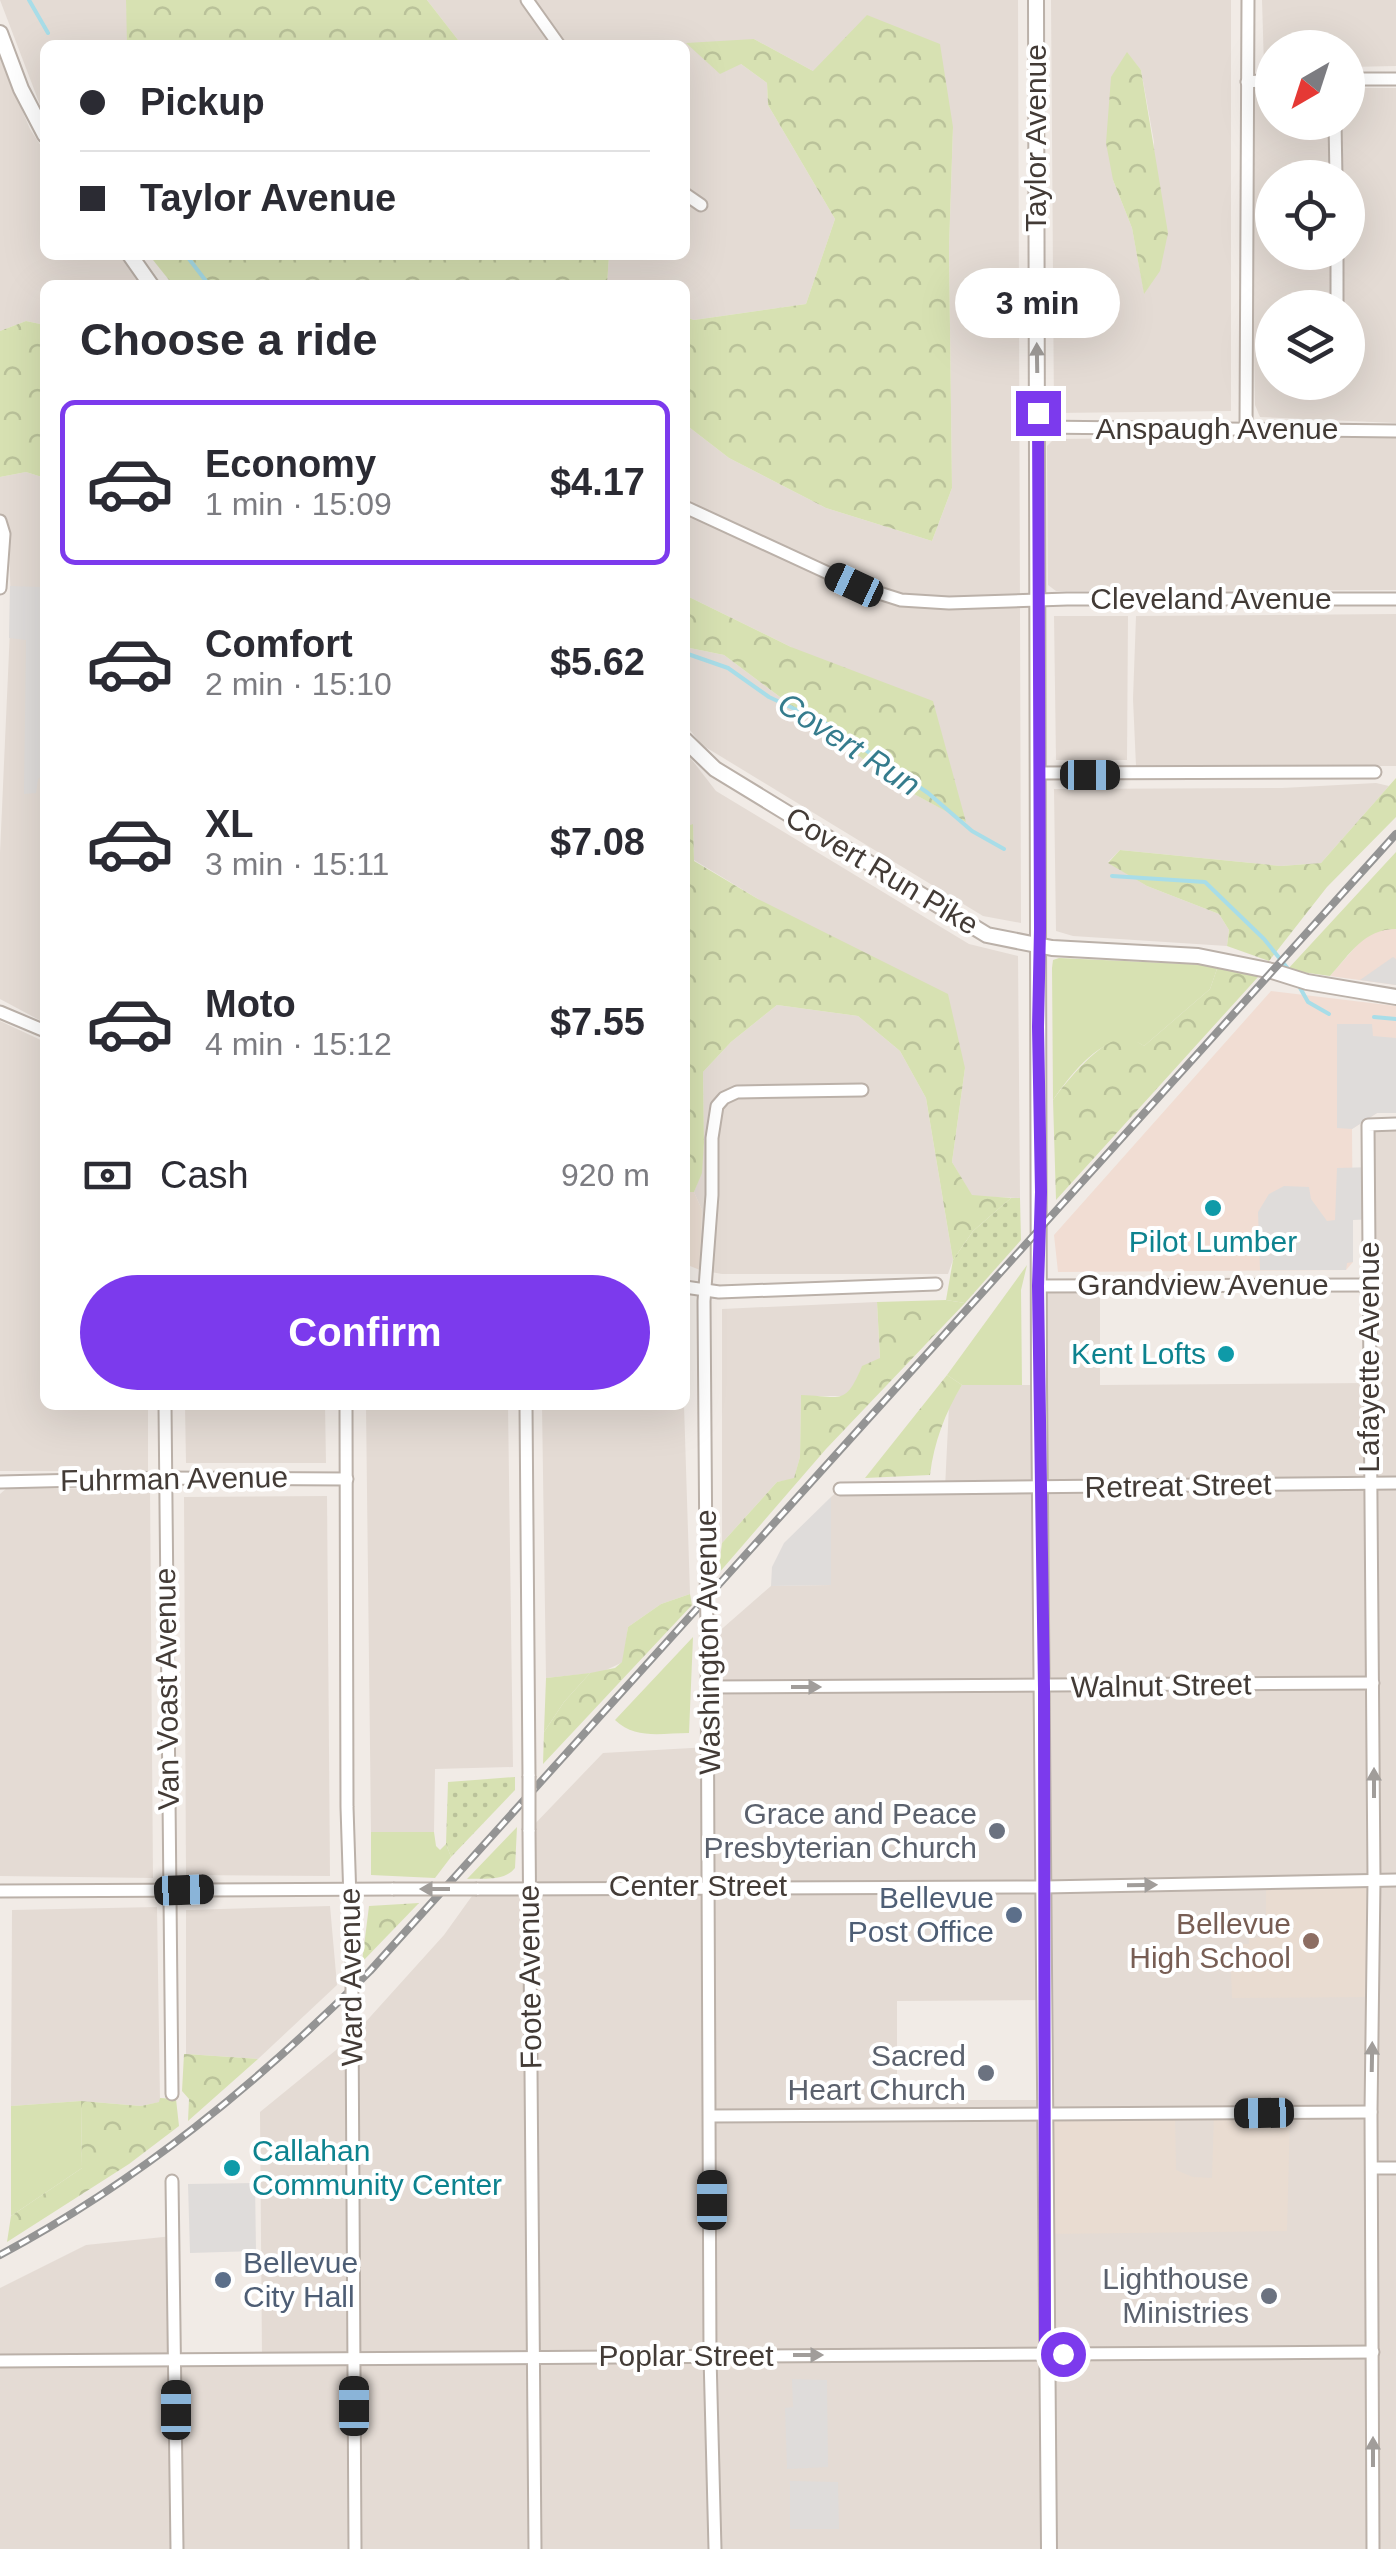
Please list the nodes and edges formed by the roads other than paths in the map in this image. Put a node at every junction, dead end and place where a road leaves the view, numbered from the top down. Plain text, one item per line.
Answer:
1 (527, 0) edge
2 (1036, 0) edge
3 (1248, 0) edge
4 (0, 33) edge
5 (555, 40) edge
6 (1396, 79) edge
7 (1365, 80) edge
8 (1255, 81) edge
9 (1247, 82) junction
10 (40, 125) edge
11 (690, 198) edge
12 (701, 206) dead end
13 (1038, 428) junction
14 (1246, 428) junction
15 (1396, 431) edge
16 (690, 509) edge
17 (0, 521) edge
18 (0, 588) edge
19 (1396, 599) edge
20 (1038, 600) junction
21 (690, 745) edge
22 (1375, 772) dead end
23 (1038, 774) junction
24 (1040, 946) junction
25 (1396, 997) edge
26 (0, 1012) edge
27 (40, 1029) edge
28 (862, 1090) dead end
29 (1396, 1124) edge
30 (936, 1284) dead end
31 (1367, 1285) junction
32 (1038, 1286) junction
33 (690, 1288) edge
34 (704, 1291) junction
35 (165, 1410) edge
36 (346, 1410) edge
37 (526, 1410) edge
38 (165, 1478) junction
39 (347, 1479) junction
40 (0, 1482) edge
41 (1396, 1483) edge
42 (1370, 1484) junction
43 (1042, 1488) junction
44 (840, 1489) dead end
45 (1374, 1683) junction
46 (709, 1687) junction
47 (1044, 1688) junction
48 (1374, 1880) junction
49 (1396, 1880) edge
50 (710, 1886) junction
51 (1045, 1886) junction
52 (349, 1888) junction
53 (528, 1889) junction
54 (171, 1890) junction
55 (0, 1891) edge
56 (172, 2094) dead end
57 (1371, 2112) junction
58 (1046, 2115) junction
59 (712, 2116) junction
60 (1373, 2168) junction
61 (1396, 2168) edge
62 (172, 2181) dead end
63 (1373, 2352) junction
64 (1045, 2354) junction
65 (710, 2356) junction
66 (354, 2357) junction
67 (534, 2358) junction
68 (176, 2359) junction
69 (0, 2362) edge
70 (177, 2549) edge
71 (355, 2549) edge
72 (536, 2549) edge
73 (714, 2549) edge
74 (1048, 2549) edge
75 (1374, 2549) edge

1 - 5 street
13 -> 2 street, Taylor Avenue
3 - 9 street
4 - 10 street
6 - 7 street
8 - 9 street
9 - 14 street
11 - 12 street
13 - 14 street, Anspaugh Avenue
13 - 20 street, Taylor Avenue
14 - 15 street, Anspaugh Avenue
16 - 20 street, Cleveland Avenue
17 - 18 street
19 - 20 street, Cleveland Avenue
20 - 23 street, Taylor Avenue
21 - 24 street, Covert Run Pike
22 - 23 street
23 - 24 street, Taylor Avenue
24 - 25 street, Covert Run Pike
24 - 32 street, Taylor Avenue
26 - 27 street
28 - 34 street, Washington Avenue
29 - 31 street, Lafayette Avenue
30 - 34 street
31 - 32 street, Grandview Avenue
31 - 42 street, Lafayette Avenue
32 - 43 street, Taylor Avenue
33 - 34 street
34 - 46 street, Washington Avenue, bridge
35 - 38 street, Van Voast Avenue
36 - 39 street, Ward Avenue
37 - 53 street, Foote Avenue, bridge
38 - 39 street, Fuhrman Avenue
38 - 40 street, Fuhrman Avenue
38 - 54 street, Van Voast Avenue
39 - 52 street, Ward Avenue
41 - 42 street, Retreat Street
42 - 43 street, Retreat Street
42 - 45 street, Lafayette Avenue
43 - 44 street, Retreat Street
43 - 47 street, Taylor Avenue
45 - 47 street, Walnut Street
48 -> 45 street, Lafayette Avenue
46 -> 47 street, Walnut Street
46 - 50 street, Washington Avenue
47 - 51 street, Taylor Avenue
48 - 49 street, Center Street
51 -> 48 street, Center Street
57 -> 48 street, Lafayette Avenue
50 - 51 street, Center Street
50 - 53 street, Center Street
50 - 59 street, Washington Avenue
51 - 58 street, Taylor Avenue
53 -> 52 street, Center Street, bridge
52 - 54 street, Center Street
52 - 66 street, Ward Avenue, bridge
53 - 67 street, Foote Avenue
54 - 55 street, Center Street
54 - 56 street, Van Voast Avenue
57 - 58 street
57 - 60 street, Lafayette Avenue
58 - 59 street
58 - 64 street, Taylor Avenue
59 - 65 street, Washington Avenue
60 - 61 street
60 - 63 street, Lafayette Avenue
62 - 68 street
63 - 64 street, Poplar Street
75 -> 63 street, Lafayette Avenue
65 -> 64 street, Poplar Street
64 - 74 street
65 - 67 street, Poplar Street
65 - 73 street, Washington Avenue
66 - 67 street, Poplar Street
66 - 68 street, Poplar Street
66 - 71 street, Ward Avenue
67 - 72 street, Foote Avenue
68 - 69 street, Poplar Street
68 - 70 street

